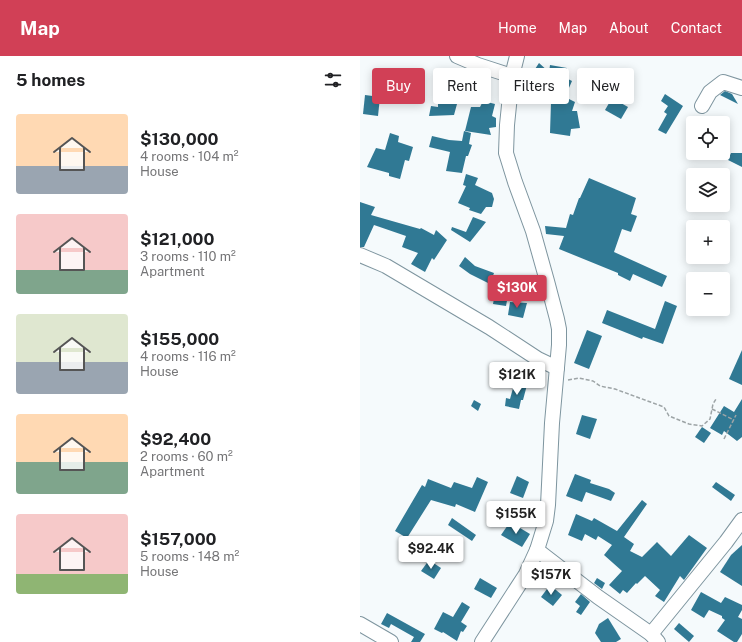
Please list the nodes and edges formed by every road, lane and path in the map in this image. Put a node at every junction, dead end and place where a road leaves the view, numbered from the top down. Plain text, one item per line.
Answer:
1 (456, 56) edge
2 (517, 56) edge
3 (514, 68) edge
4 (499, 72) edge
5 (742, 88) edge
6 (509, 104) edge
7 (702, 106) dead end
8 (360, 255) edge
9 (557, 373) junction
10 (716, 399) dead end
11 (712, 409) junction
12 (736, 415) dead end
13 (734, 420) junction
14 (724, 439) dead end
15 (742, 520) edge
16 (537, 550) junction
17 (360, 624) edge
18 (654, 638) edge
19 (391, 642) edge
20 (482, 642) edge

1 - 4 street
2 - 3 street
5 - 7 street
6 - 9 street
8 - 9 street
9 - 11 path
9 - 16 street
10 - 11 path
11 - 13 path
12 - 13 path
13 - 14 path
15 - 18 street
16 - 18 street
16 - 20 street
17 - 19 street

